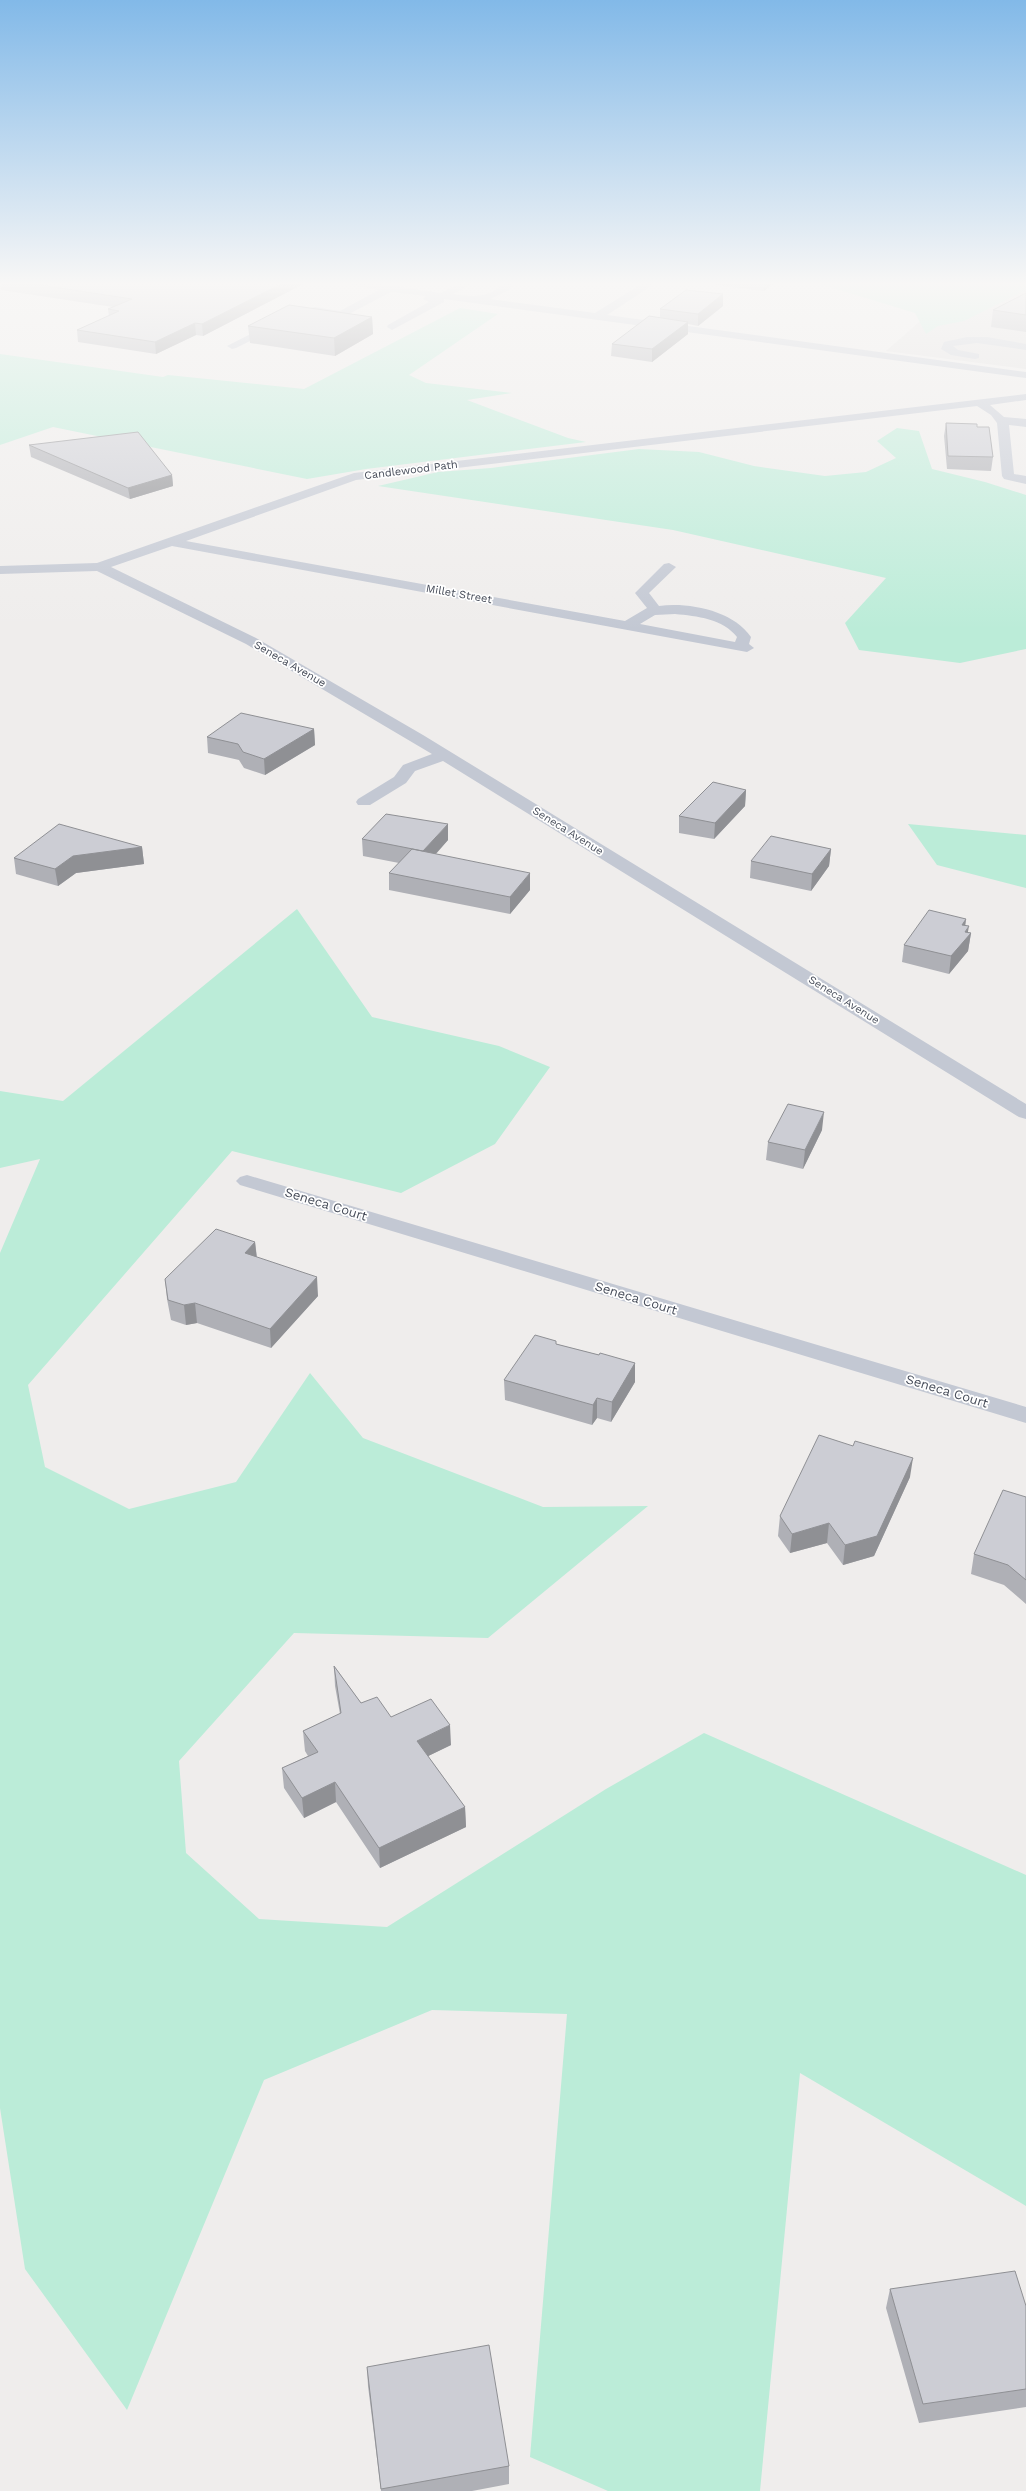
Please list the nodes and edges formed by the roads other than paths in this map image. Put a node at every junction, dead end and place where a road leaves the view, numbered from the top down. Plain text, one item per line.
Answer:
1 (1024, 397) edge
2 (980, 403) junction
3 (1000, 420) junction
4 (1026, 423) edge
5 (1026, 480) edge
6 (171, 542) junction
7 (99, 567) junction
8 (669, 567) dead end
9 (0, 570) edge
10 (656, 611) junction
11 (629, 626) junction
12 (444, 755) junction
13 (364, 802) dead end
14 (1026, 1113) edge
15 (247, 1181) dead end
16 (1026, 1415) edge

1 - 2 street, Candlewood Path
2 - 3 street
2 - 6 street, Candlewood Path
3 - 4 street
3 - 5 street
6 - 7 street, Candlewood Path
6 - 11 street, Millet Street
7 - 9 street, Candlewood Path
7 - 12 street, Seneca Avenue
8 - 10 street
10 - 11 street
10 - 11 street, Millet Street
12 - 13 street
12 - 14 street, Seneca Avenue
15 - 16 street, Seneca Court

